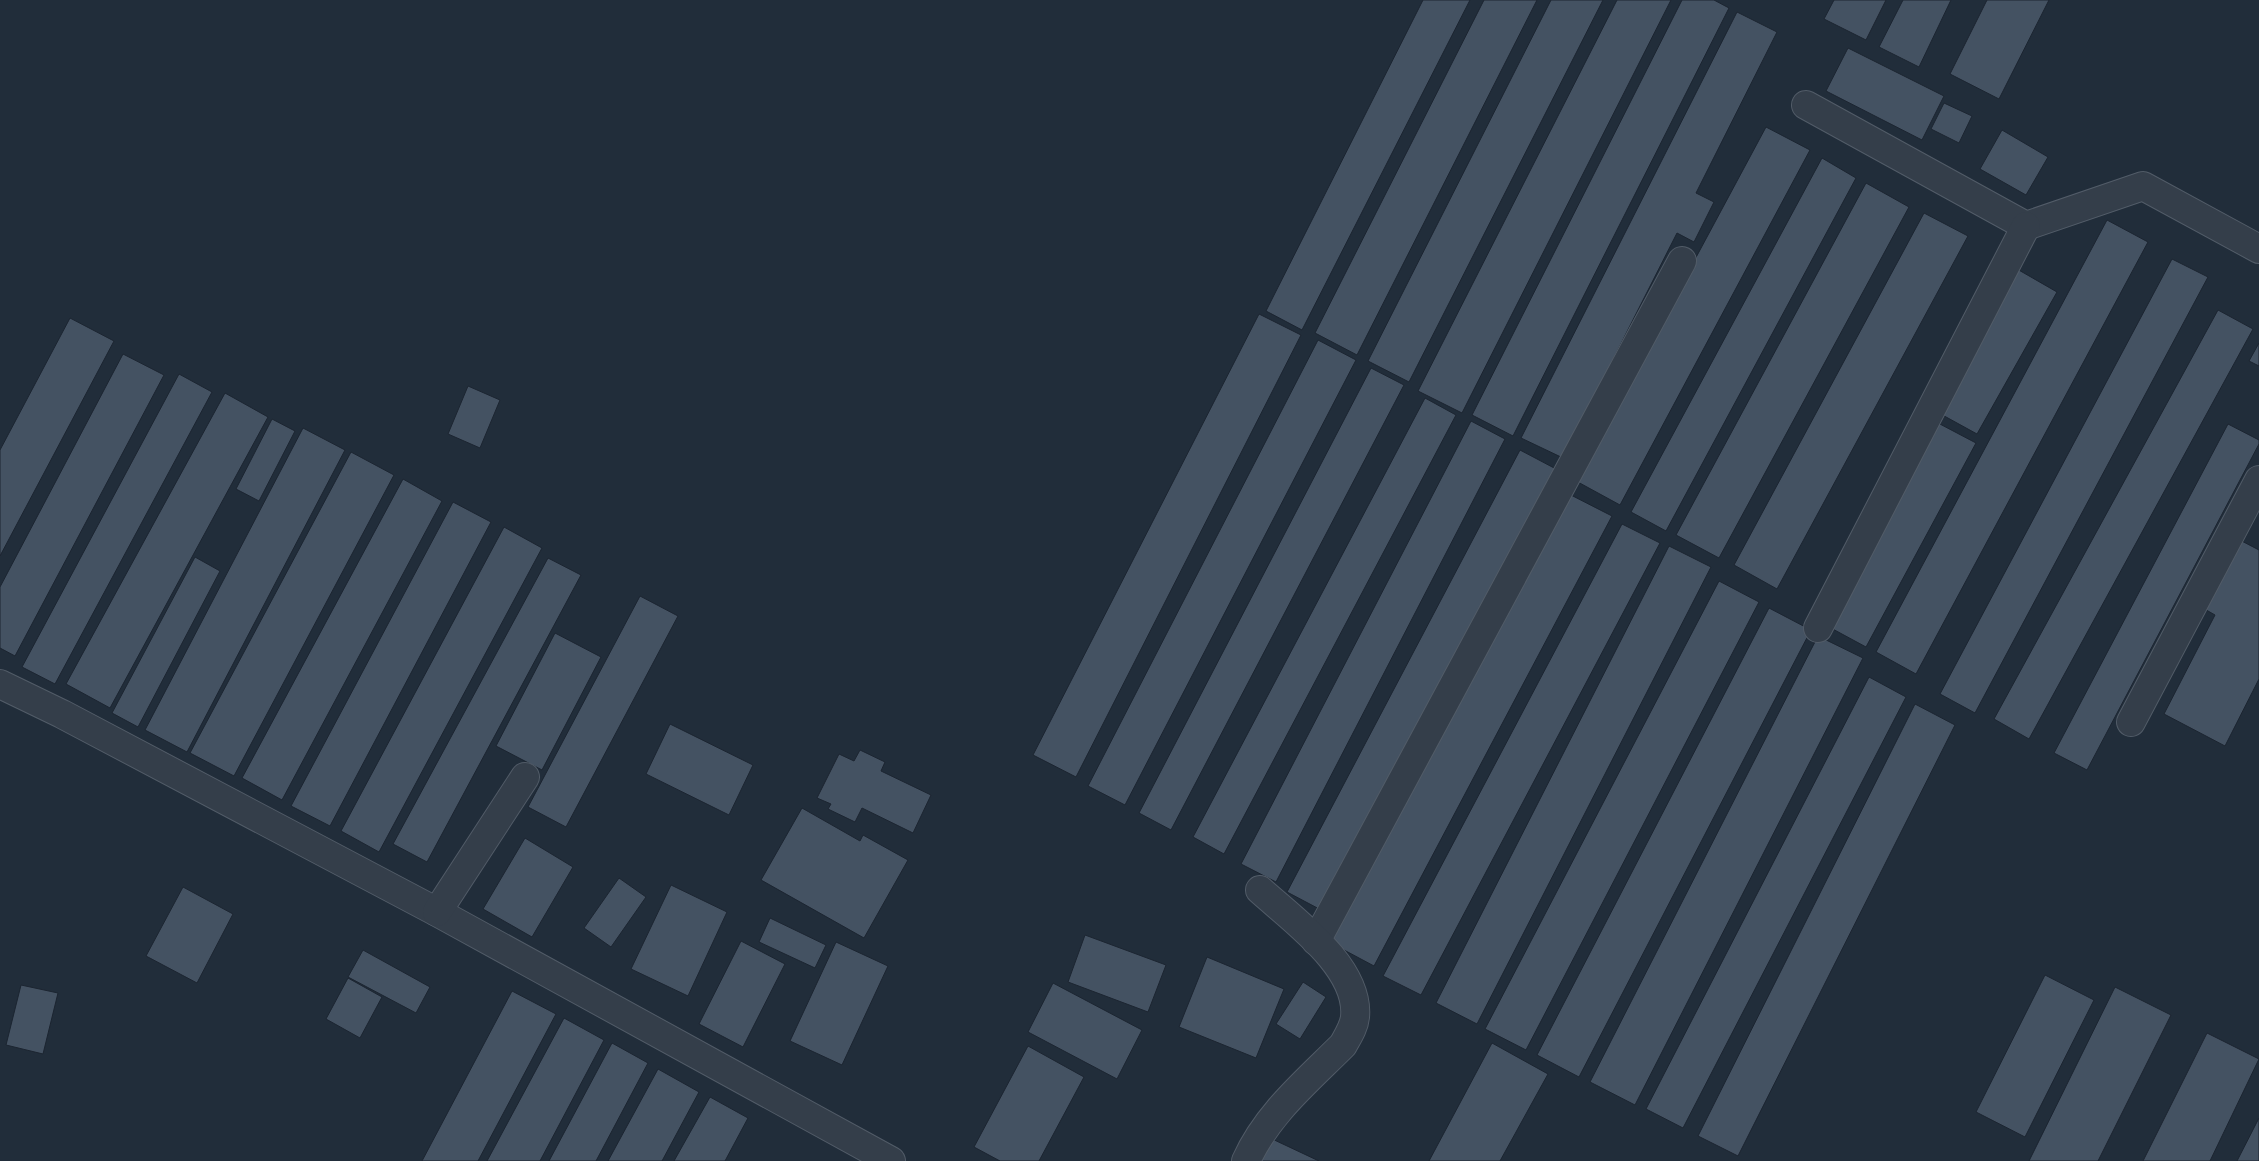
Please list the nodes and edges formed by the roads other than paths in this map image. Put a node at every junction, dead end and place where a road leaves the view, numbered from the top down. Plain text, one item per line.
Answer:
1 (1806, 105) dead end
2 (2026, 226) junction
3 (2259, 249) edge
4 (1682, 261) dead end
5 (2259, 480) edge
6 (1818, 628) dead end
7 (0, 684) edge
8 (2131, 722) dead end
9 (525, 777) dead end
10 (1260, 890) dead end
11 (437, 912) junction
12 (1316, 941) junction
13 (891, 1161) edge
14 (1246, 1161) edge

1 - 2 street
2 - 3 street
2 - 6 street
4 - 12 street
5 - 8 street
7 - 11 street
9 - 11 street
10 - 12 street
11 - 13 street
12 - 14 street

